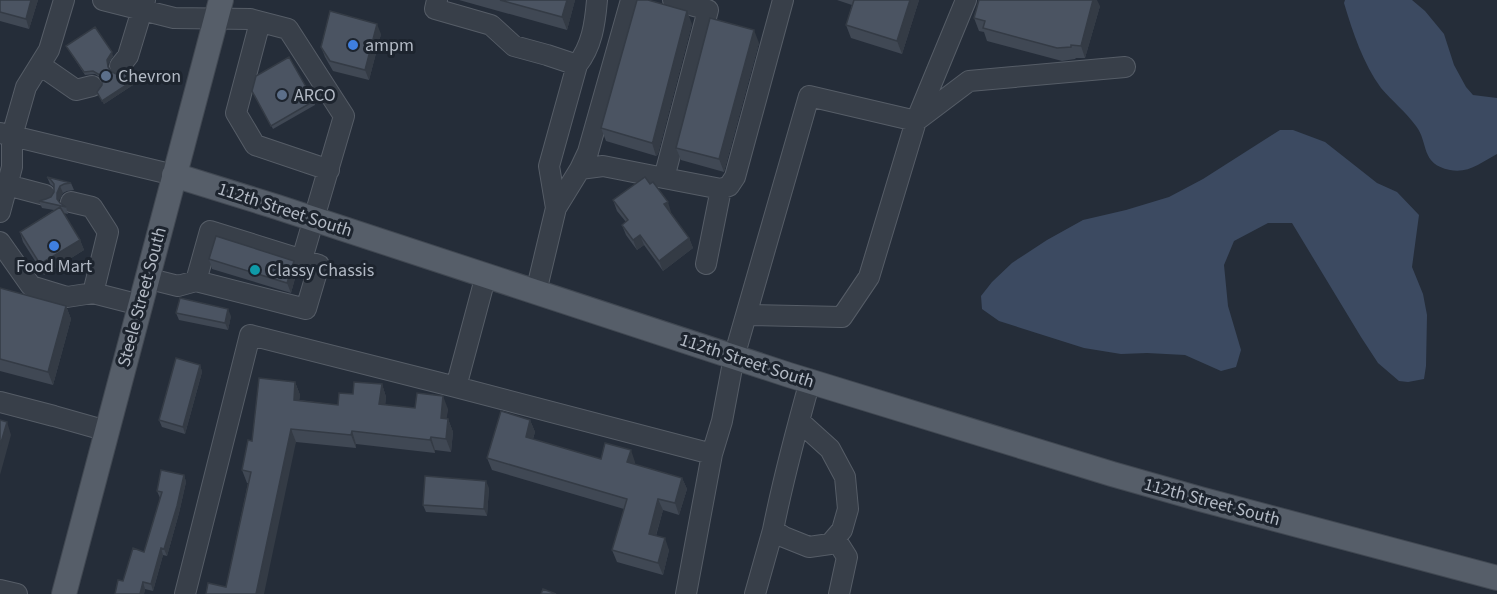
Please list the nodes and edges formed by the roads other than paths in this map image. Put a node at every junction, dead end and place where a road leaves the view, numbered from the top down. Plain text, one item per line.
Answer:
1 (64, 0) edge
2 (103, 0) edge
3 (437, 0) edge
4 (597, 0) edge
5 (631, 0) edge
6 (673, 0) edge
7 (783, 0) edge
8 (966, 0) edge
9 (143, 5) edge
10 (218, 9) edge
11 (260, 22) junction
12 (39, 65) junction
13 (577, 65) junction
14 (120, 66) dead end
15 (1125, 67) dead end
16 (92, 86) dead end
17 (916, 121) junction
18 (6, 135) edge
19 (580, 169) junction
20 (328, 170) junction
21 (174, 176) junction
22 (664, 178) junction
23 (7, 185) junction
24 (721, 189) junction
25 (45, 195) dead end
26 (71, 202) dead end
27 (556, 208) junction
28 (0, 212) edge
29 (314, 219) junction
30 (0, 242) edge
31 (302, 259) junction
32 (706, 264) dead end
33 (486, 275) junction
34 (146, 278) junction
35 (196, 281) junction
36 (536, 292) junction
37 (93, 293) junction
38 (140, 305) junction
39 (747, 315) junction
40 (734, 357) junction
41 (810, 381) junction
42 (456, 387) junction
43 (0, 402) edge
44 (799, 421) junction
45 (107, 431) junction
46 (712, 454) junction
47 (773, 530) junction
48 (835, 538) junction
49 (1497, 578) edge
50 (0, 590) edge
51 (17, 594) edge
52 (64, 594) edge
53 (185, 594) edge
54 (686, 594) edge
55 (754, 594) edge
56 (839, 594) edge

1 - 12 street
2 - 9 street
3 - 13 street
4 - 13 street
5 - 19 street
6 - 22 street
7 - 24 street
8 - 17 street
9 - 10 street
9 - 14 street
10 - 11 street
10 - 21 main road, Steele Street South
11 - 20 street
11 - 20 street
12 - 16 street
12 - 18 street
13 - 27 street
15 - 17 street
17 - 39 street
17 - 39 street
18 - 21 street, 112th Street South
18 - 23 street
19 - 22 street
19 - 27 street
20 - 29 street
21 - 29 main road, 112th Street South
21 - 34 main road, Steele Street South
22 - 24 street
23 - 25 street
23 - 28 street
24 - 32 street
26 - 37 street
27 - 36 street
29 - 31 street
29 - 33 main road, 112th Street South
30 - 37 street
31 - 35 street
31 - 35 street
33 - 36 main road, 112th Street South
33 - 42 street
34 - 35 street
34 - 38 main road, Steele Street South
36 - 40 main road, 112th Street South
37 - 38 street
38 - 45 main road, Steele Street South
39 - 40 street
40 - 41 main road, 112th Street South
40 - 46 street
41 - 44 street
41 - 49 main road, 112th Street South
42 - 46 street
42 - 53 street
43 - 45 street
44 - 47 street
44 - 48 street
45 - 52 main road, Steele Street South
46 - 54 street
47 - 48 street
47 - 55 street
48 - 56 street
50 - 51 street

